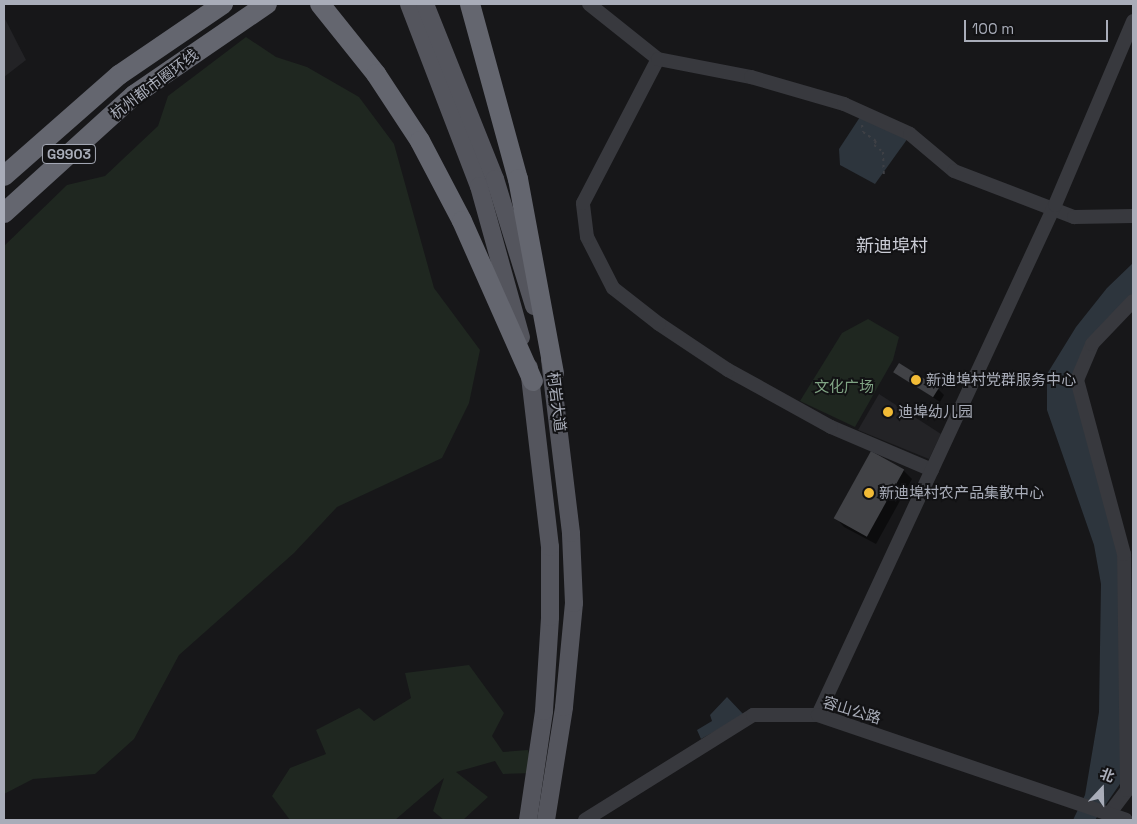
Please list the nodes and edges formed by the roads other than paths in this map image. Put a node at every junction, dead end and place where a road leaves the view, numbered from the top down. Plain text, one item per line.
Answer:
1 (223, 4) edge
2 (267, 4) edge
3 (320, 4) edge
4 (409, 4) edge
5 (425, 4) edge
6 (470, 4) edge
7 (589, 4) edge
8 (1133, 20) edge
9 (658, 58) junction
10 (4, 176) edge
11 (1053, 209) junction
12 (4, 213) edge
13 (1133, 216) edge
14 (1133, 300) edge
15 (554, 373) junction
16 (533, 381) junction
17 (932, 470) junction
18 (818, 715) junction
19 (1106, 813) junction
20 (528, 820) edge
21 (546, 820) edge
22 (585, 820) edge
23 (1126, 820) edge

1 - 10 highway, 杭州都市圈环线 / G9903
2 - 12 highway, 杭州都市圈环线 / G9903
3 - 16 highway
4 - 16 main road, 柯岩大道
5 - 15 main road, 柯岩大道
6 - 15 highway
7 - 9 street
8 - 11 street
9 - 11 street
9 - 17 street
11 - 13 street
11 - 17 street
14 - 19 street
15 - 21 main road, 柯岩大道
16 - 20 main road, 柯岩大道
17 - 18 street
18 - 19 street, 容山公路
18 - 22 street, 容山公路
19 - 23 street, 容山公路

